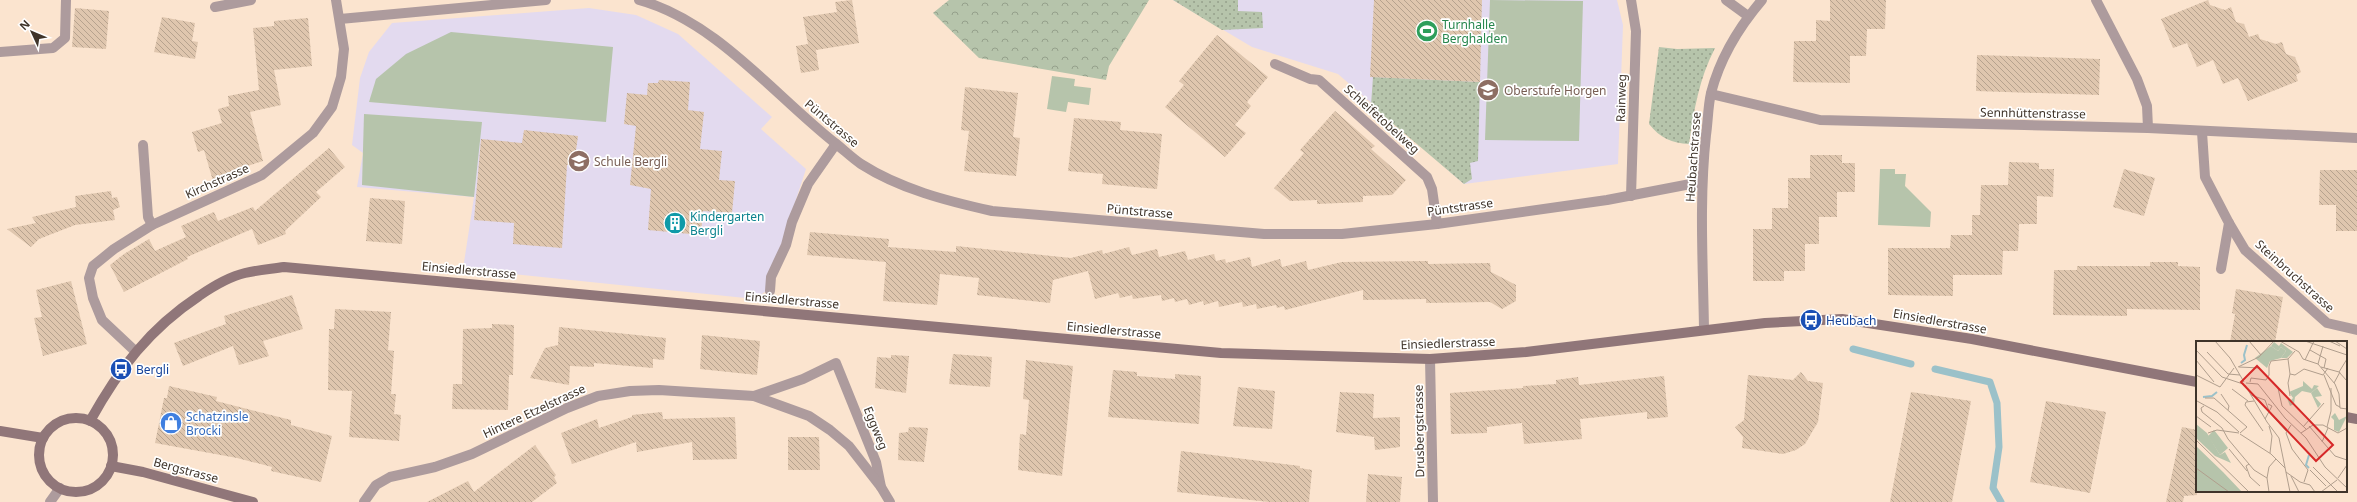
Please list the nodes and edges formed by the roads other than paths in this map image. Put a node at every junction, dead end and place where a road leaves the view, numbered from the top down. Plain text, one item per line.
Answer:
1 (66, 0) edge
2 (251, 0) edge
3 (336, 0) edge
4 (546, 0) edge
5 (638, 0) edge
6 (1631, 0) edge
7 (1726, 0) edge
8 (1762, 0) edge
9 (2096, 0) edge
10 (215, 7) dead end
11 (1748, 16) junction
12 (340, 19) junction
13 (0, 52) edge
14 (1274, 64) dead end
15 (1711, 94) junction
16 (2148, 128) junction
17 (2202, 132) junction
18 (2357, 138) edge
19 (836, 144) junction
20 (143, 145) dead end
21 (1702, 182) junction
22 (1631, 196) junction
23 (2229, 223) junction
24 (1437, 224) junction
25 (152, 225) junction
26 (2221, 269) dead end
27 (770, 291) dead end
28 (1704, 330) junction
29 (2357, 330) edge
30 (135, 351) junction
31 (1430, 360) junction
32 (836, 363) joint
33 (2196, 382) edge
34 (754, 396) junction
35 (2347, 417) edge
36 (2357, 419) edge
37 (90, 421) junction
38 (0, 431) edge
39 (43, 438) junction
40 (111, 466) junction
41 (881, 487) junction
42 (60, 488) junction
43 (50, 502) edge
44 (253, 502) edge
45 (364, 502) edge
46 (890, 502) edge
47 (1433, 502) edge

1 - 13 street
2 - 10 street
3 - 12 street, Kirchstrasse
4 - 12 street
5 - 19 street, Püntstrasse
6 - 22 street, Rainweg
7 - 11 street
8 - 11 street, Heubachstrasse
9 - 16 street
11 - 15 street, Heubachstrasse
12 - 25 street, Kirchstrasse
14 - 24 street, Schleifetobelweg
15 - 16 street, Sennhüttenstrasse
15 - 21 street, Heubachstrasse
16 - 17 street, Sennhüttenstrasse
17 - 18 street, Sennhüttenstrasse
17 - 23 street, Steinbruchstrasse
19 - 24 street, Püntstrasse
19 - 27 street
20 - 25 street
21 - 22 street, Püntstrasse
21 - 28 street, Heubachstrasse
22 - 24 street, Püntstrasse
23 - 26 street
23 - 29 street, Steinbruchstrasse
25 - 30 street, Kirchstrasse
28 - 31 main road, Einsiedlerstrasse
28 - 33 main road, Einsiedlerstrasse
30 - 31 main road, Einsiedlerstrasse
30 - 37 main road, Einsiedlerstrasse
31 - 47 street, Drusbergstrasse
32 - 34 street, Hintere Etzelstrasse
32 - 41 street, Eggweg
34 - 41 street, Hintere Etzelstrasse
34 - 45 street, Hintere Etzelstrasse
35 - 36 main road
37 - 39 main road
37 - 40 main road
38 - 39 main road
39 - 42 main road
40 - 42 main road
40 - 44 main road, Bergstrasse
41 - 46 street, Eggweg
42 - 43 street

